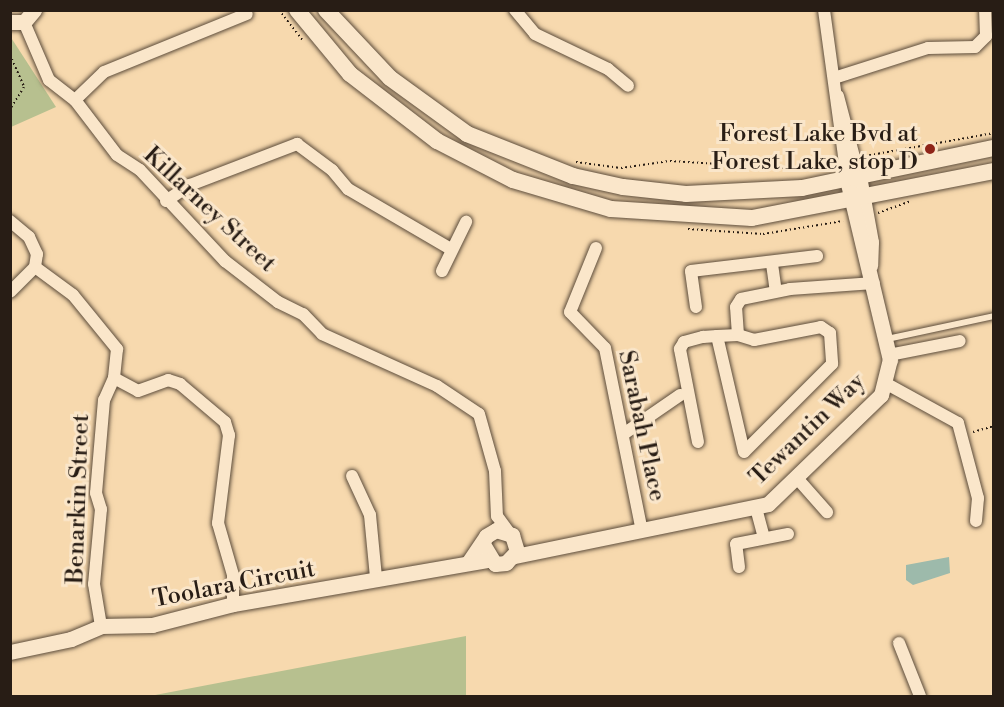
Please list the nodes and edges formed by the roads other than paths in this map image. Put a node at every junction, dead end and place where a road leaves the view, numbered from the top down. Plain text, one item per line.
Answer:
1 (297, 10) edge
2 (326, 10) edge
3 (515, 10) edge
4 (824, 10) edge
5 (985, 10) edge
6 (247, 14) dead end
7 (23, 18) edge
8 (982, 42) junction
9 (993, 49) edge
10 (834, 78) junction
11 (628, 86) dead end
12 (75, 100) junction
13 (993, 148) edge
14 (993, 171) edge
15 (853, 178) junction
16 (857, 200) junction
17 (166, 201) junction
18 (10, 221) edge
19 (466, 222) dead end
20 (449, 248) junction
21 (596, 248) dead end
22 (817, 256) dead end
23 (772, 264) junction
24 (35, 267) junction
25 (442, 271) dead end
26 (874, 283) junction
27 (776, 291) junction
28 (10, 292) edge
29 (696, 307) dead end
30 (993, 316) edge
31 (738, 334) junction
32 (717, 336) junction
33 (886, 339) junction
34 (960, 341) dead end
35 (889, 355) junction
36 (114, 378) junction
37 (887, 384) junction
38 (680, 395) dead end
39 (625, 433) junction
40 (698, 442) dead end
41 (352, 476) dead end
42 (796, 477) junction
43 (756, 508) junction
44 (827, 512) dead end
45 (497, 516) junction
46 (975, 521) dead end
47 (640, 526) junction
48 (788, 534) dead end
49 (512, 536) junction
50 (764, 537) junction
51 (487, 538) junction
52 (535, 549) junction
53 (515, 556) junction
54 (488, 560) junction
55 (468, 563) junction
56 (739, 567) dead end
57 (376, 577) junction
58 (233, 604) junction
59 (100, 626) junction
60 (899, 643) dead end
61 (10, 652) edge
62 (920, 696) edge

1 - 16 main road
2 - 15 main road
3 - 11 street
4 - 10 street
5 - 8 street
6 - 12 street
7 - 12 street, Killarney Street
8 - 9 street
8 - 10 street
10 - 15 street
12 - 17 street, Killarney Street
13 - 15 main road
14 - 16 main road
15 - 16 street, Tewantin Way
16 - 26 street, Tewantin Way
17 - 20 street
17 - 45 street, Killarney Street
18 - 24 street
19 - 20 street
20 - 25 street
21 - 39 street, Sarabah Place
22 - 23 street
23 - 27 street
23 - 29 street
24 - 28 street
24 - 36 street, Benarkin Street
26 - 27 street
26 - 33 street, Tewantin Way
27 - 31 street
30 - 33 lane
31 - 32 street
31 - 32 street
32 - 40 street
33 - 35 street, Tewantin Way
34 - 35 street
35 - 37 street, Tewantin Way
36 - 58 street
36 - 59 street, Benarkin Street
37 - 42 street, Tewantin Way
37 - 46 street
38 - 39 street
39 - 47 street, Sarabah Place
41 - 57 street
42 - 43 street, Tewantin Way
42 - 44 street
43 - 47 street, Tewantin Way
43 - 50 street
45 - 49 street
45 - 51 street, Killarney Street
47 - 52 street, Tewantin Way
48 - 50 street
49 - 51 street
49 - 52 street
49 - 53 street
50 - 56 street
51 - 54 street
51 - 55 street
52 - 53 street, Tewantin Way
53 - 54 street, Tewantin Way
54 - 55 street, Toolara Circuit
55 - 57 street, Toolara Circuit
57 - 58 street, Toolara Circuit
58 - 59 street, Toolara Circuit
59 - 61 street, Toolara Circuit
60 - 62 street

